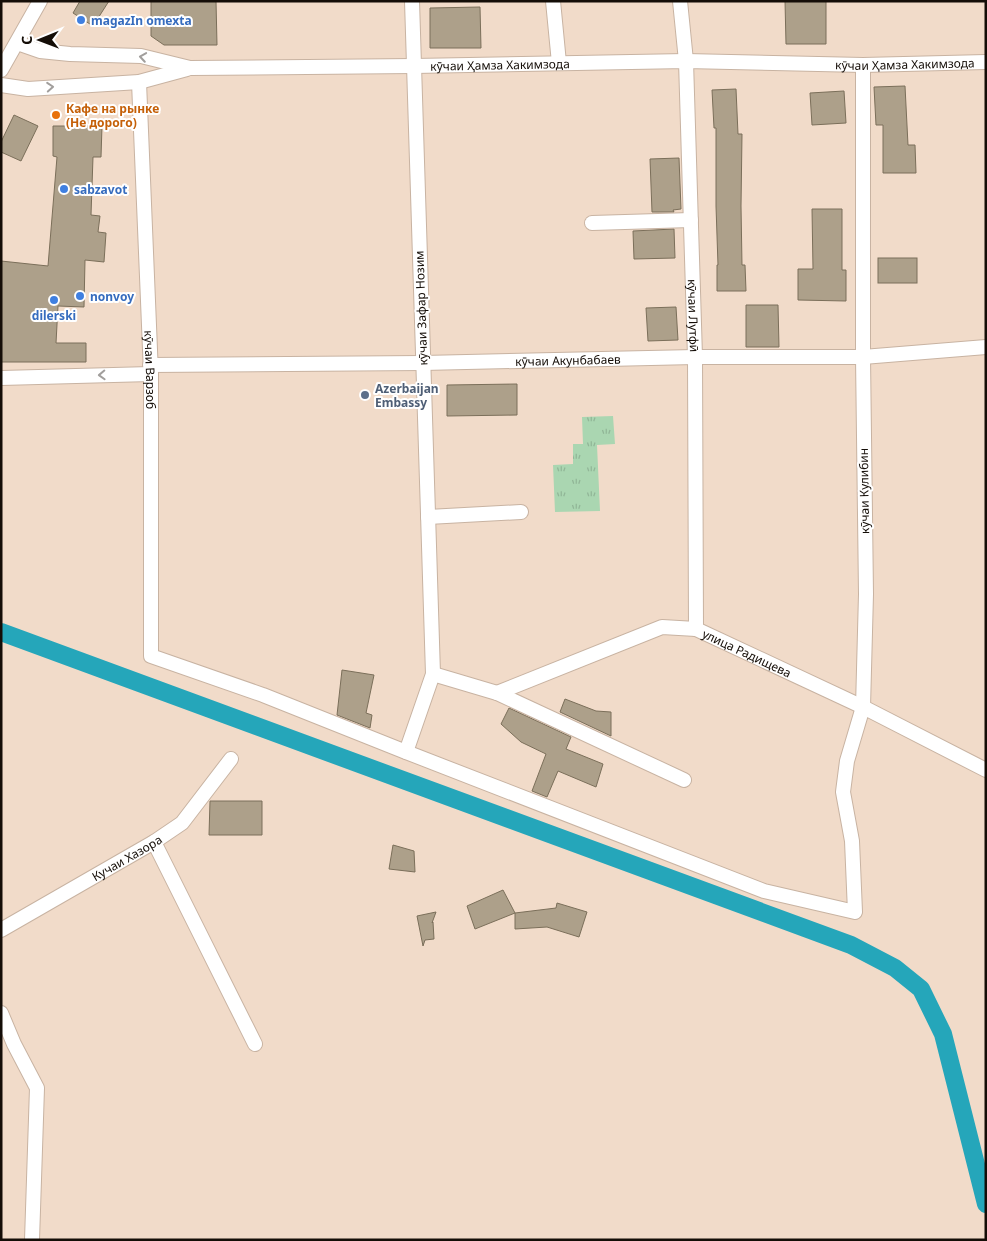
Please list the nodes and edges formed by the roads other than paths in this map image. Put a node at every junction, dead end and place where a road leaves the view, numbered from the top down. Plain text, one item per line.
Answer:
1 (40, 1) edge
2 (412, 1) edge
3 (553, 1) edge
4 (680, 1) edge
5 (17, 43) junction
6 (686, 61) junction
7 (986, 62) edge
8 (560, 63) junction
9 (863, 65) junction
10 (414, 66) junction
11 (190, 68) junction
12 (1, 70) edge
13 (139, 82) junction
14 (1, 85) edge
15 (691, 220) junction
16 (592, 223) dead end
17 (986, 348) edge
18 (695, 357) junction
19 (863, 357) junction
20 (423, 362) junction
21 (150, 369) junction
22 (1, 378) edge
23 (522, 512) dead end
24 (428, 518) junction
25 (696, 629) junction
26 (433, 674) junction
27 (497, 693) junction
28 (863, 707) junction
29 (406, 752) junction
30 (231, 759) dead end
31 (986, 770) edge
32 (684, 780) dead end
33 (154, 842) junction
34 (1, 930) edge
35 (1, 1013) edge
36 (14, 1044) junction
37 (255, 1044) dead end
38 (1, 1052) edge
39 (32, 1240) edge

1 - 5 street
2 - 10 street, кӯчаи Зафар Нозим
3 - 8 street
4 - 6 street, кӯчаи Лутфӣ
11 -> 5 street, кӯчаи Ҳамза Хакимзода
5 - 12 street
6 - 8 street, кӯчаи Ҳамза Хакимзода
6 - 9 street, кӯчаи Ҳамза Хакимзода
6 - 15 street, кӯчаи Лутфӣ
7 - 9 street, кӯчаи Ҳамза Хакимзода
8 - 10 street, кӯчаи Ҳамза Хакимзода
9 - 19 street, кӯчаи Кулибин
10 - 11 street, кӯчаи Ҳамза Хакимзода
10 - 20 street, кӯчаи Зафар Нозим
11 - 13 street
14 -> 13 street
13 - 21 street, кӯчаи Варзоб
15 - 16 street
15 - 18 street, кӯчаи Лутфӣ
17 - 19 street, кӯчаи Акунбабаев
18 - 19 street, кӯчаи Акунбабаев
18 - 20 street, кӯчаи Акунбабаев
18 - 25 street, кӯчаи Лутфӣ
19 - 28 street, кӯчаи Кулибин
20 - 21 street, кӯчаи Акунбабаев
20 - 24 street, кӯчаи Зафар Нозим
21 -> 22 street, кӯчаи Акунбабаев
21 - 29 street, кӯчаи Варзоб
23 - 24 street
24 - 26 street, кӯчаи Зафар Нозим
25 - 27 street, улица Радищева
25 - 28 street, улица Радищева
26 - 27 street
26 - 29 street
27 - 32 street
28 - 29 street, кӯчаи Кулибин
28 - 31 street, улица Радищева
30 - 33 street, Кучаи Хазора
33 - 34 street, Кучаи Хазора
33 - 37 street
35 - 36 street
36 - 38 street
36 - 39 street

